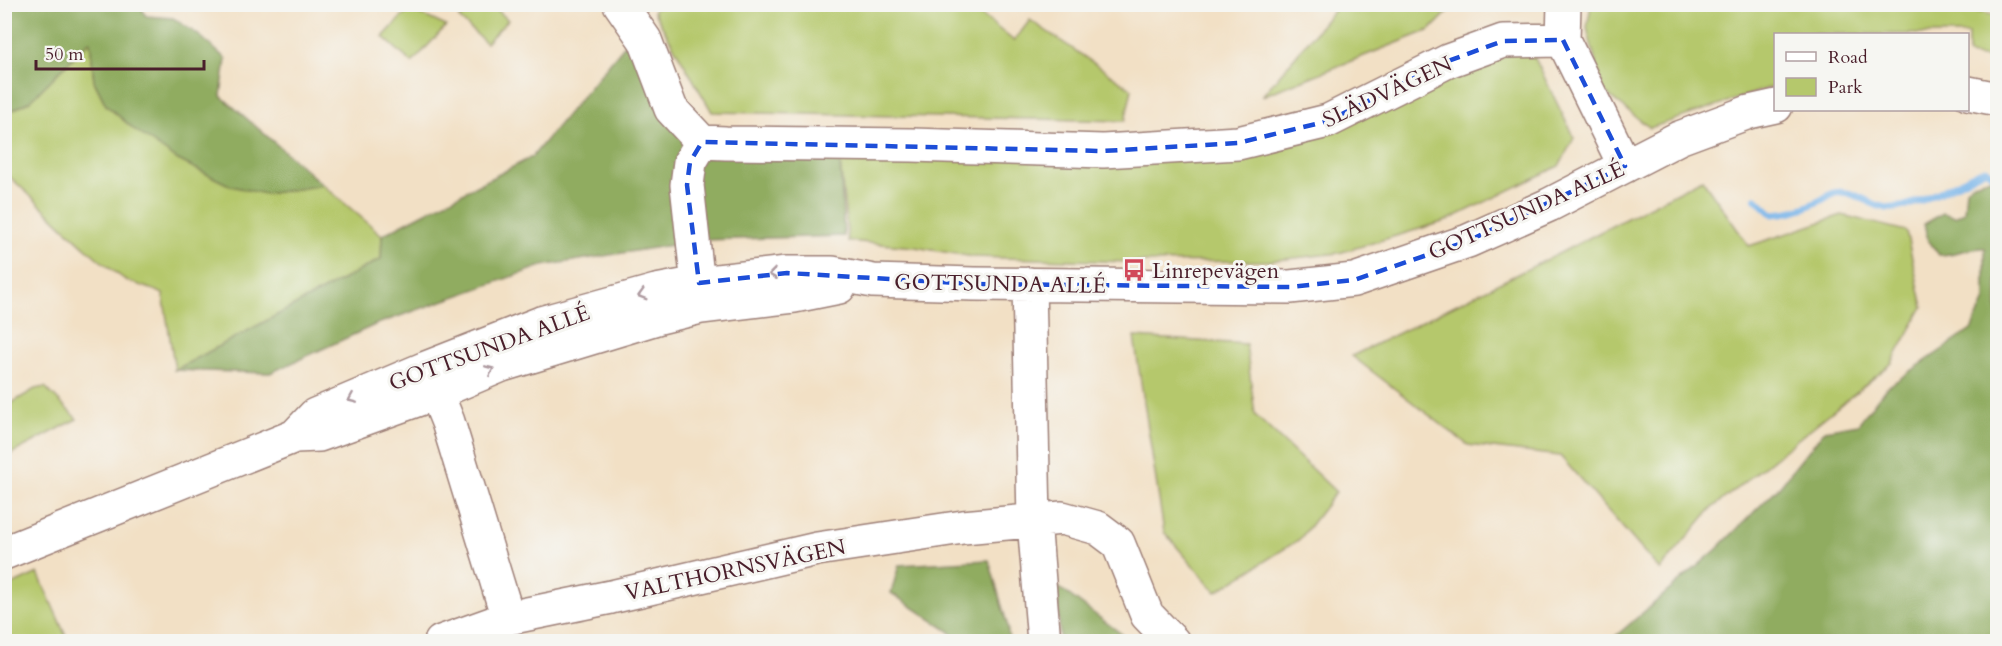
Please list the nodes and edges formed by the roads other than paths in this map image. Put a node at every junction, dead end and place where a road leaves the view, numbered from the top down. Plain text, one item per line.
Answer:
1 (620, 4) edge
2 (1564, 4) edge
3 (1563, 40) junction
4 (1969, 93) edge
5 (1998, 99) edge
6 (1774, 106) edge
7 (702, 142) junction
8 (1625, 166) junction
9 (1029, 284) junction
10 (700, 295) junction
11 (431, 380) junction
12 (1034, 521) junction
13 (4, 554) edge
14 (508, 618) junction
15 (441, 642) edge
16 (1044, 642) edge
17 (1173, 642) edge

1 - 7 street
2 - 3 street
3 - 7 street, SLÄDVÄGEN
3 - 8 street
4 - 5 street
6 - 8 street, GOTTSUNDA ALLÉ
7 - 10 street
8 - 9 street, GOTTSUNDA ALLÉ
9 - 10 street, GOTTSUNDA ALLÉ
9 - 12 street
10 - 11 street, GOTTSUNDA ALLÉ
11 - 13 street, GOTTSUNDA ALLÉ
11 - 14 street
12 - 14 street, VALTHORNSVÄGEN
12 - 16 street
12 - 17 street, VALTHORNSVÄGEN
14 - 15 street, VALTHORNSVÄGEN

